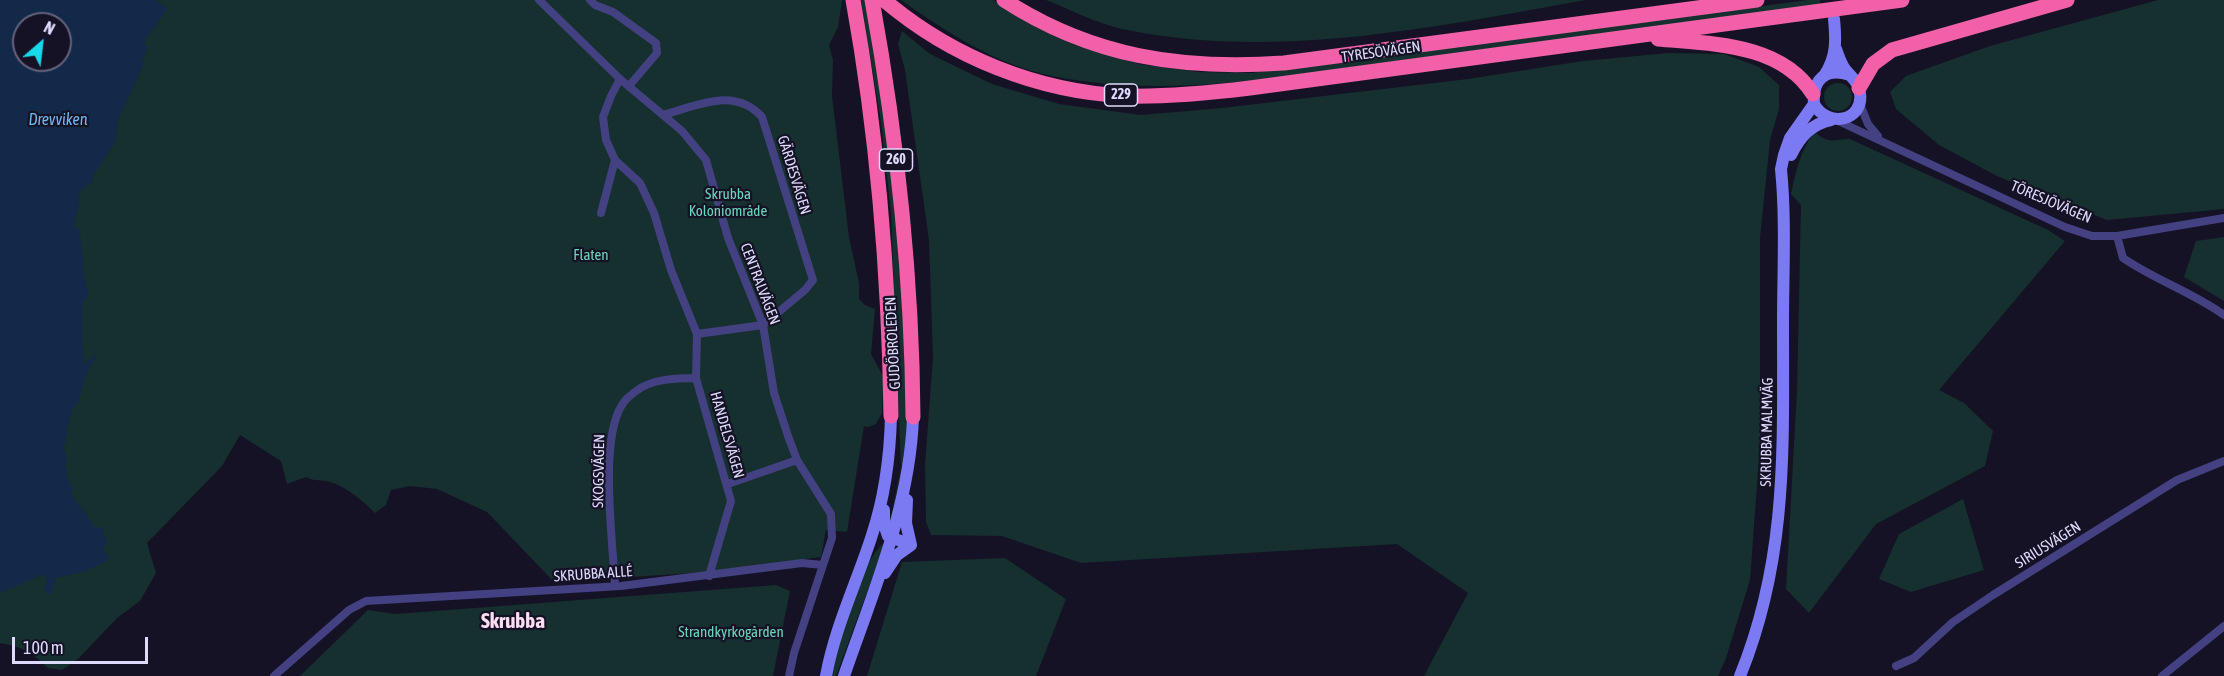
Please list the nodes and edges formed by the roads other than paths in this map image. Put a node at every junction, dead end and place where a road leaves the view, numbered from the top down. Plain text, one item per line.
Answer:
1 (539, 0) edge
2 (590, 0) edge
3 (853, 0) edge
4 (872, 0) edge
5 (1004, 0) edge
6 (1758, 0) edge
7 (1902, 0) edge
8 (2067, 0) edge
9 (886, 2) edge
10 (1834, 19) dead end
11 (1630, 36) junction
12 (1836, 49) junction
13 (1824, 76) junction
14 (620, 79) junction
15 (1855, 82) junction
16 (629, 86) junction
17 (1813, 99) junction
18 (1860, 104) junction
19 (663, 115) junction
20 (1834, 120) junction
21 (1883, 140) junction
22 (615, 160) junction
23 (1782, 182) junction
24 (601, 213) dead end
25 (2224, 218) edge
26 (2117, 236) junction
27 (2224, 315) edge
28 (763, 325) junction
29 (697, 334) junction
30 (696, 378) junction
31 (891, 416) joint
32 (913, 417) joint
33 (910, 457) junction
34 (797, 460) junction
35 (2224, 462) edge
36 (887, 478) junction
37 (728, 484) junction
38 (891, 538) junction
39 (911, 545) junction
40 (823, 565) junction
41 (709, 576) junction
42 (615, 586) junction
43 (872, 595) junction
44 (2224, 626) edge
45 (1896, 666) dead end
46 (274, 676) edge
47 (789, 676) edge
48 (826, 676) edge
49 (844, 676) edge
50 (1740, 676) edge
51 (2162, 676) edge

1 - 14 street, CENTRALVÄGEN
2 - 16 street
3 - 31 highway, GUDÖBROLEDEN / 260
4 - 32 highway, GUDÖBROLEDEN / 260
5 - 6 highway, TYRESÖVÄGEN
7 - 11 highway, TYRESÖVÄGEN / 229
8 - 15 highway
9 - 11 highway, TYRESÖVÄGEN / 229
10 - 12 street
11 - 17 highway
12 - 13 street
12 - 15 street
13 - 15 street
13 - 17 street
14 - 16 street, CENTRALVÄGEN
14 - 22 street
15 - 18 street
16 - 19 street, CENTRALVÄGEN
17 - 20 street
17 - 23 street, SKRUBBA MALMVÄG
18 - 20 street
18 - 21 street, TÖRESJÖVÄGEN
19 - 28 street, CENTRALVÄGEN
19 - 28 street, GÄRDESVÄGEN
20 - 21 street, TÖRESJÖVÄGEN
20 - 23 street, SKRUBBA MALMVÄG
21 - 26 street, TÖRESJÖVÄGEN
22 - 24 street
22 - 29 street, HANDELSVÄGEN
23 - 50 street, SKRUBBA MALMVÄG
25 - 26 street, TÖRESJÖVÄGEN
26 - 27 street
28 - 29 street
28 - 34 street, CENTRALVÄGEN
29 - 30 street, HANDELSVÄGEN
30 - 37 street, HANDELSVÄGEN
30 - 42 street, SKOGSVÄGEN
31 - 36 street, GUDÖBROLEDEN / 260
32 - 33 street, GUDÖBROLEDEN / 260
33 - 38 street, GUDÖBROLEDEN / 260
33 - 39 street
34 - 37 street
34 - 40 street, CENTRALVÄGEN
35 - 45 street, SIRIUSVÄGEN
36 - 38 street
36 - 48 street, GUDÖBROLEDEN / 260
37 - 41 street, HANDELSVÄGEN
38 - 39 street
38 - 43 street, GUDÖBROLEDEN / 260
39 - 43 street
40 - 41 street, SKRUBBA ALLÉ
40 - 47 street
41 - 42 street, SKRUBBA ALLÉ
42 - 46 street, SKRUBBA ALLÉ
43 - 49 street, GUDÖBROLEDEN / 260
44 - 51 street

